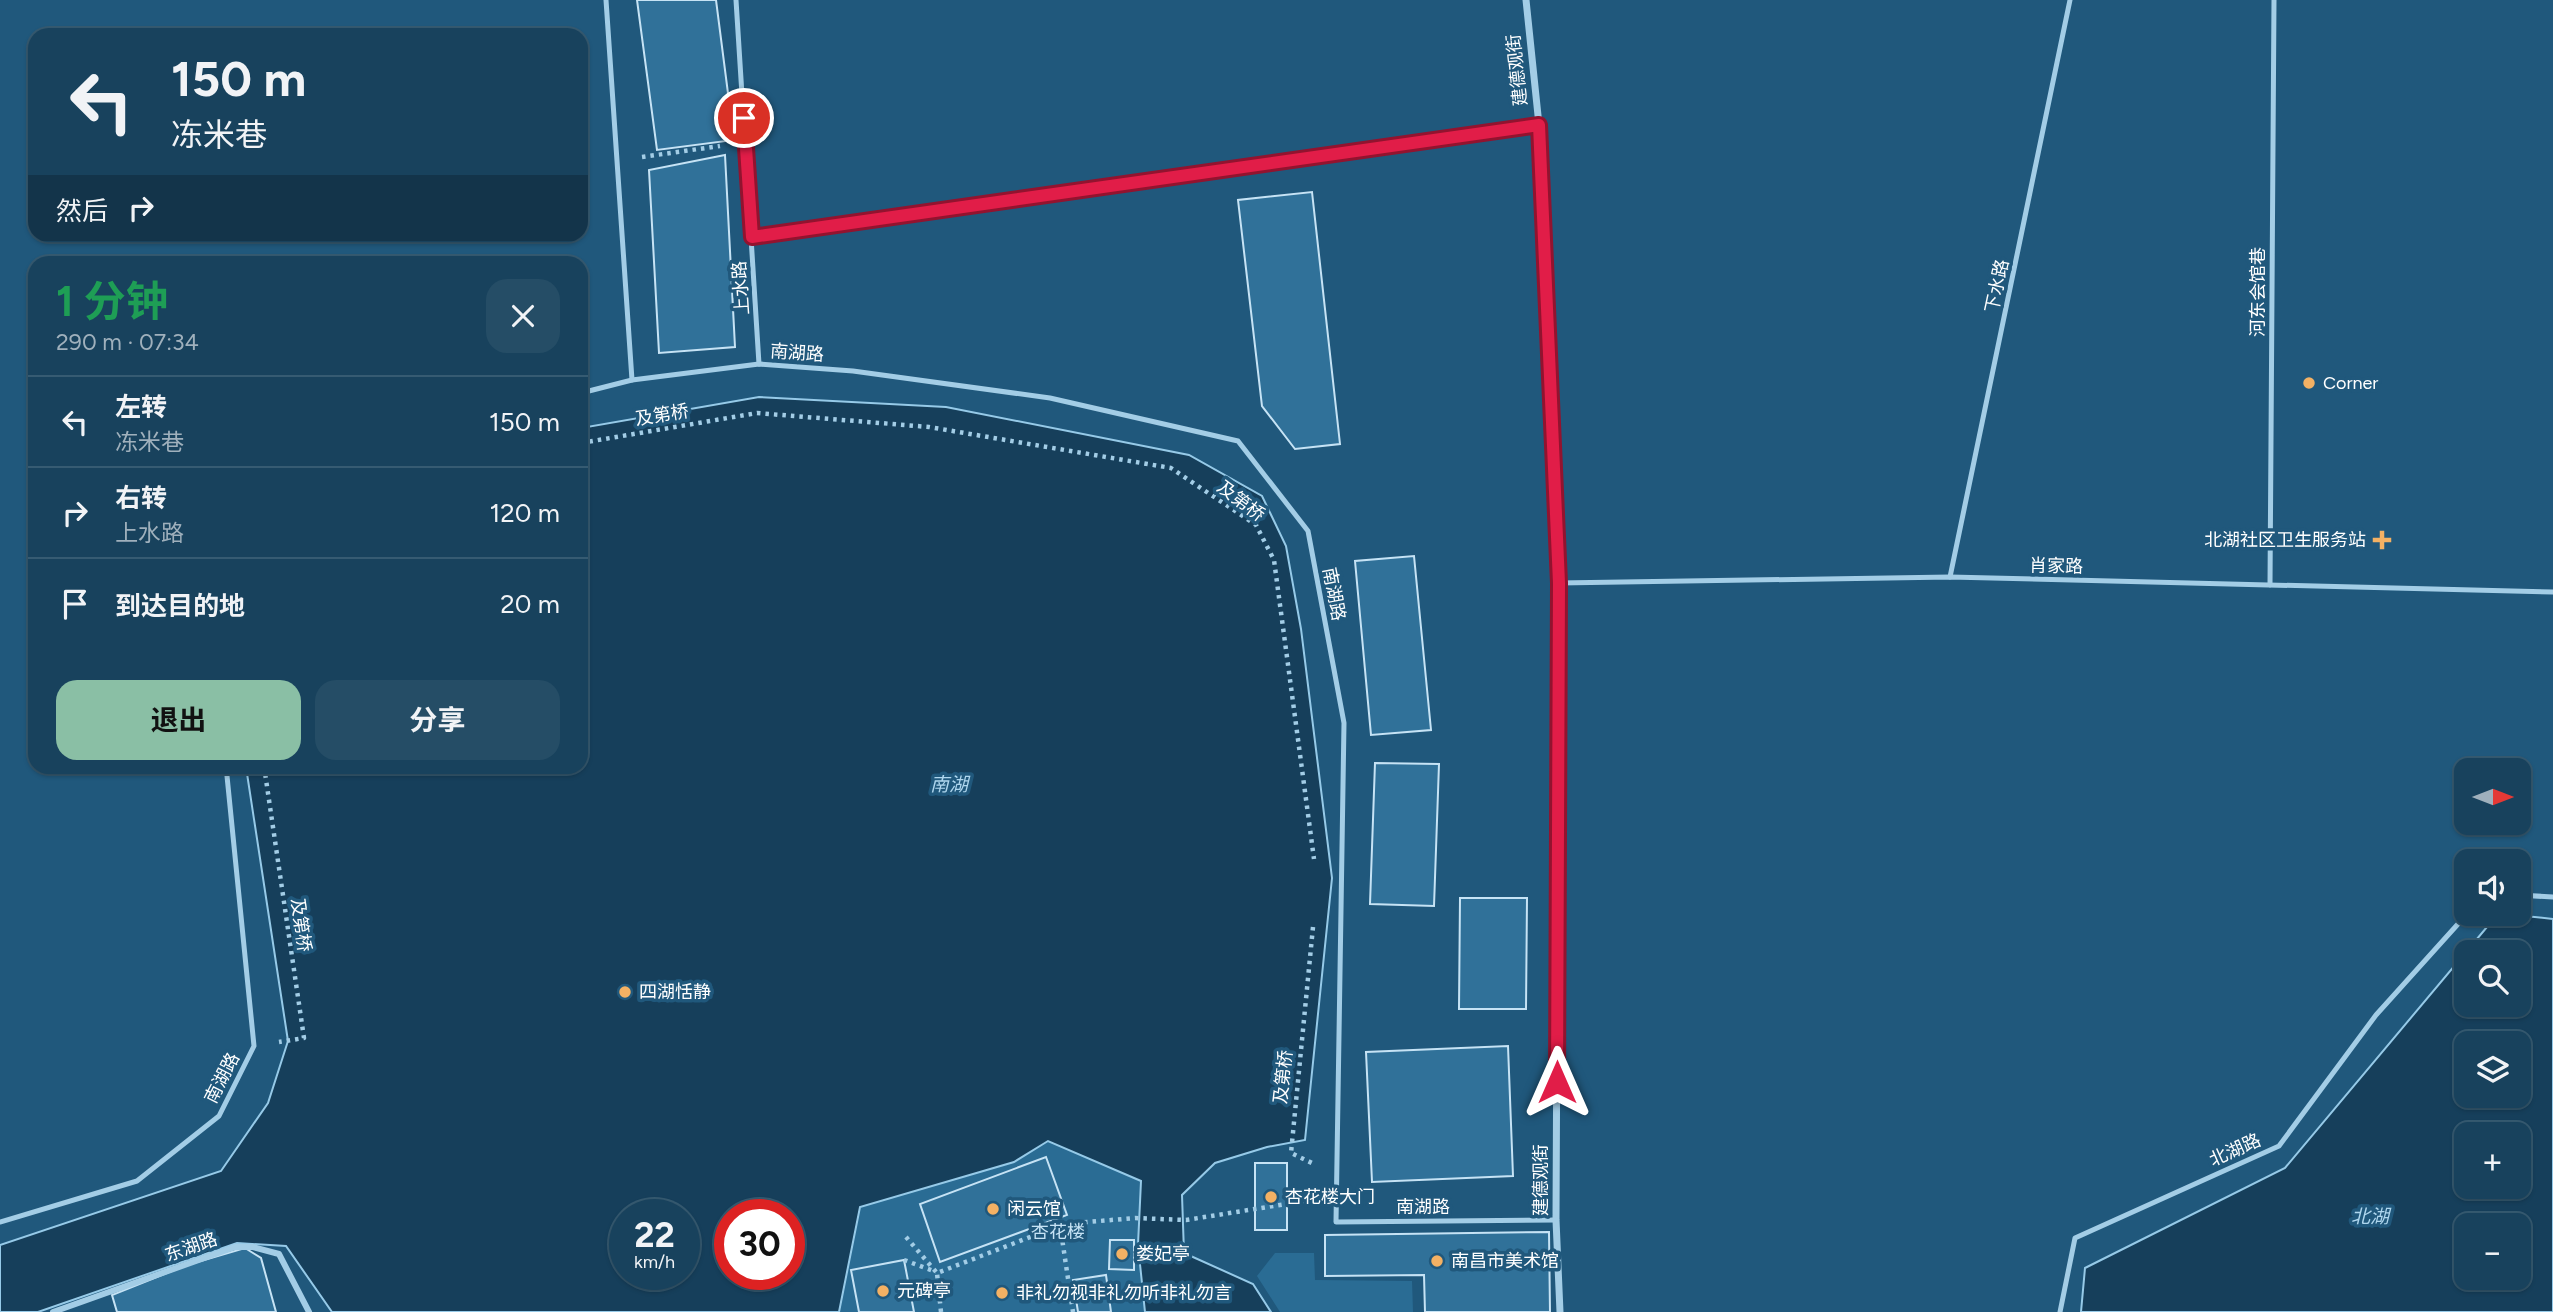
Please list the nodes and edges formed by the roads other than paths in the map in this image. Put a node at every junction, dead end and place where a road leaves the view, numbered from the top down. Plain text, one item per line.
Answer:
1 (606, 0) edge
2 (736, 0) edge
3 (1526, 0) edge
4 (2070, 0) edge
5 (2274, 0) edge
6 (1539, 125) junction
7 (752, 237) junction
8 (760, 364) junction
9 (632, 380) junction
10 (588, 391) edge
11 (1950, 577) junction
12 (1559, 583) junction
13 (2270, 585) junction
14 (2553, 593) edge
15 (227, 774) edge
16 (2531, 896) edge
17 (2553, 897) edge
18 (2456, 926) edge
19 (1556, 1220) junction
20 (0, 1222) edge
21 (53, 1312) edge
22 (309, 1312) edge
23 (1560, 1312) edge
24 (2060, 1312) edge

1 - 9 lane
2 - 7 lane, 上水路
3 - 6 street, 建德观街
4 - 11 lane, 下水路
5 - 13 lane, 河东会馆巷
6 - 7 lane
6 - 12 street, 建德观街
7 - 8 lane, 上水路
8 - 9 lane, 南湖路
8 - 19 lane, 南湖路
9 - 10 lane, 南湖路
11 - 12 lane, 肖家路
11 - 13 lane, 肖家路
12 - 19 street, 建德观街
13 - 14 lane, 肖家路
15 - 20 lane, 南湖路
16 - 17 lane
18 - 24 lane, 北湖路
19 - 23 street, 建德观街
21 - 22 street, 东湖路

